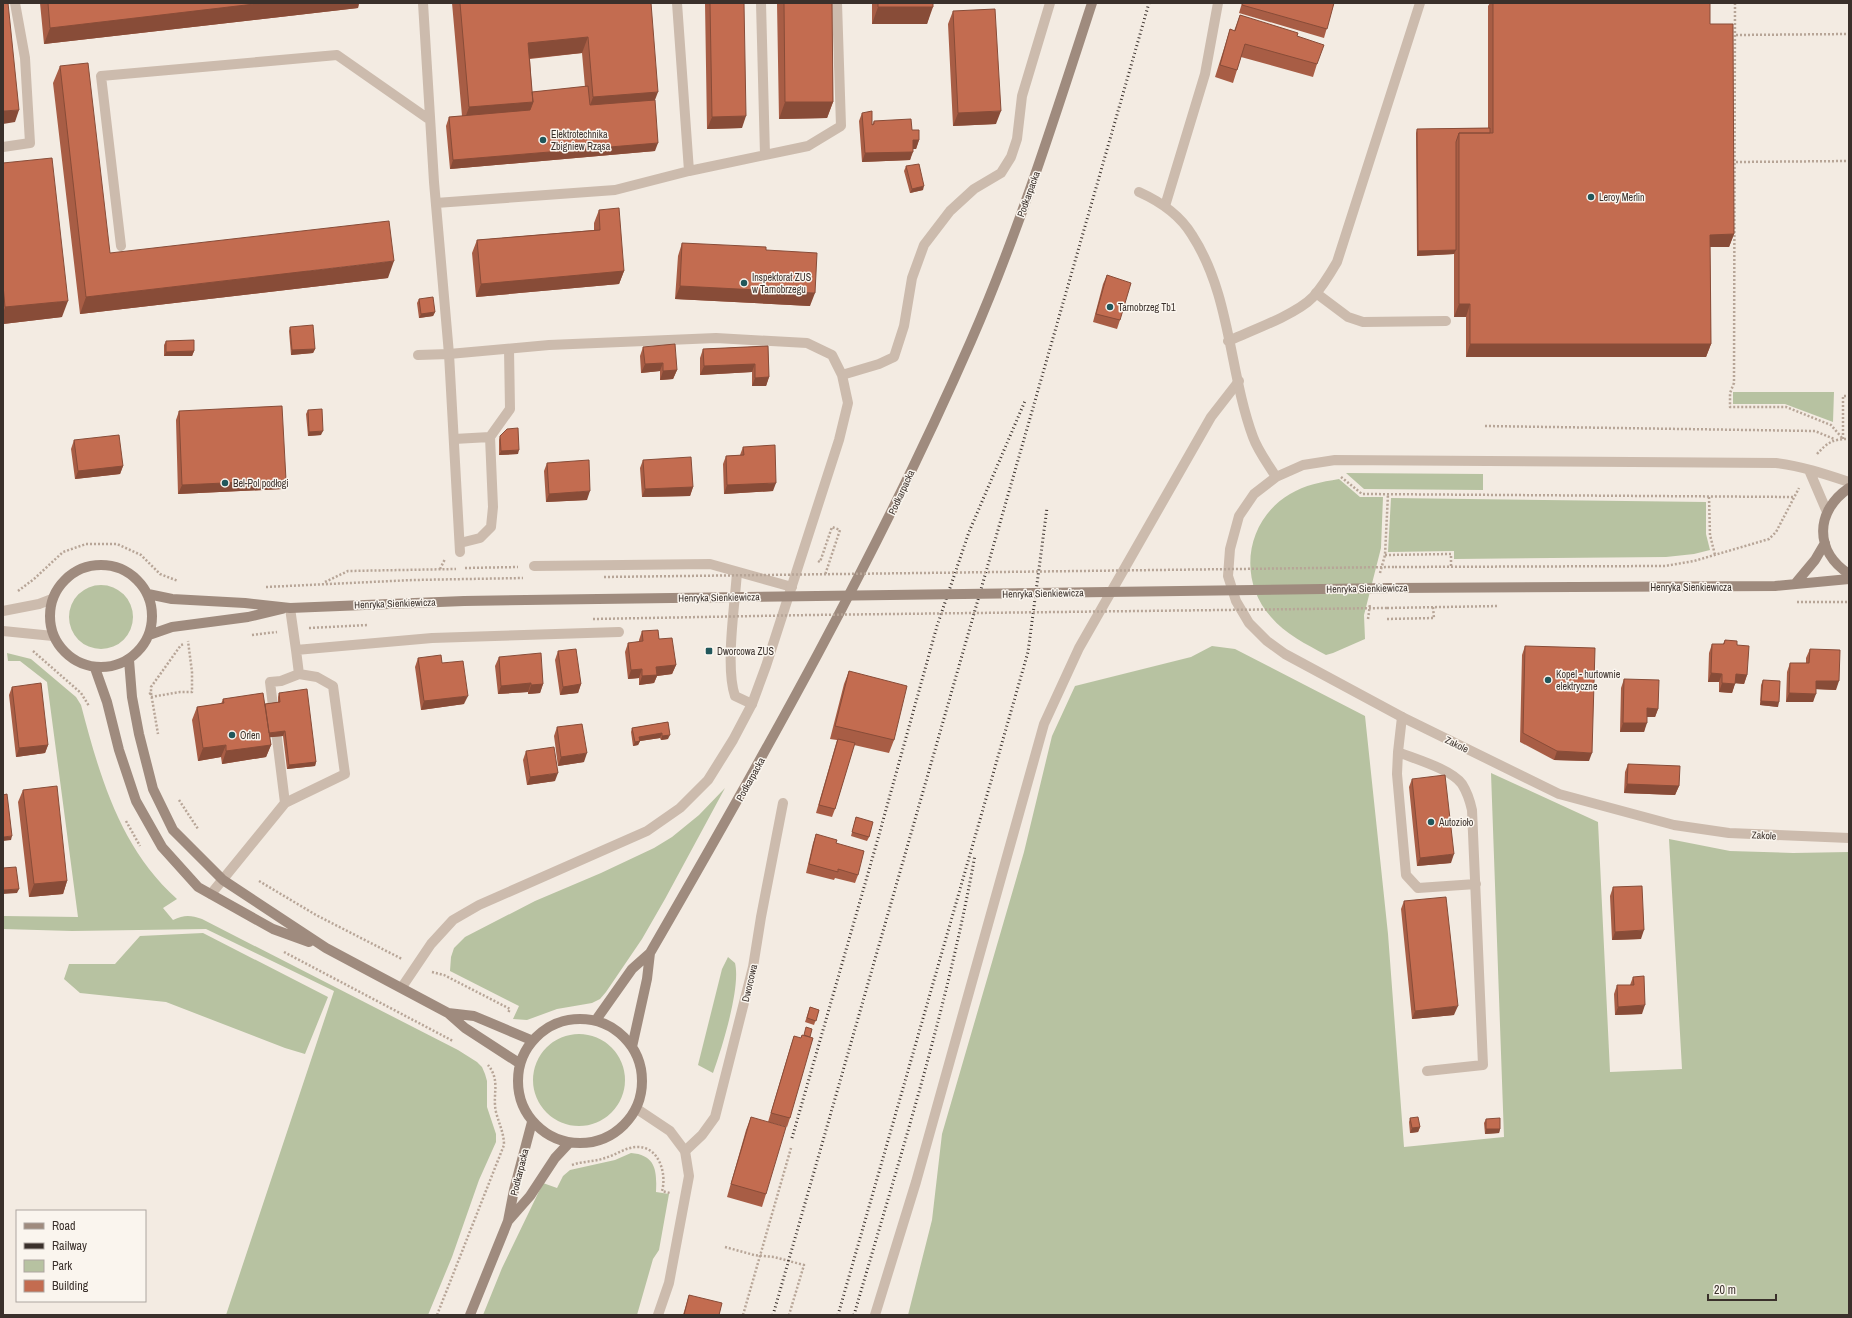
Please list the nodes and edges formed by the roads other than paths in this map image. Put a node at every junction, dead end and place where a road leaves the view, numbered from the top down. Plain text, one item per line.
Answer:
1 (15, 3) edge
2 (423, 3) edge
3 (677, 3) edge
4 (761, 3) edge
5 (837, 3) edge
6 (1050, 3) edge
7 (1092, 3) edge
8 (1218, 3) edge
9 (1420, 3) edge
10 (430, 120) junction
11 (3, 147) edge
12 (764, 155) junction
13 (689, 171) junction
14 (1139, 192) dead end
15 (436, 203) junction
16 (1165, 206) junction
17 (121, 246) dead end
18 (1316, 293) junction
19 (1446, 321) dead end
20 (1228, 341) junction
21 (509, 349) junction
22 (449, 354) junction
23 (418, 355) dead end
24 (842, 375) junction
25 (1239, 381) junction
26 (490, 437) junction
27 (454, 438) junction
28 (1809, 470) junction
29 (1276, 477) junction
30 (1849, 482) edge
31 (1849, 488) edge
32 (1827, 512) junction
33 (1825, 543) junction
34 (534, 566) road end
35 (737, 572) junction
36 (1849, 574) edge
37 (1849, 579) edge
38 (1795, 584) junction
39 (792, 587) junction
40 (148, 594) junction
41 (52, 599) junction
42 (290, 608) junction
43 (3, 611) edge
44 (3, 631) edge
45 (619, 632) dead end
46 (149, 635) junction
47 (53, 636) junction
48 (296, 650) junction
49 (129, 660) junction
50 (95, 668) junction
51 (299, 674) junction
52 (752, 704) junction
53 (1402, 717) junction
54 (1398, 752) junction
55 (285, 803) junction
56 (783, 803) dead end
57 (1849, 838) edge
58 (223, 880) junction
59 (1476, 884) junction
60 (211, 894) junction
61 (326, 948) junction
62 (650, 953) junction
63 (402, 988) junction
64 (448, 1013) junction
65 (596, 1020) junction
66 (530, 1040) junction
67 (632, 1047) junction
68 (519, 1063) junction
69 (1427, 1071) dead end
70 (636, 1109) junction
71 (532, 1122) junction
72 (569, 1143) junction
73 (685, 1151) junction
74 (508, 1221) junction
75 (470, 1315) edge
76 (658, 1315) edge
77 (875, 1315) edge

1 - 11 street
2 - 10 street
3 - 13 street
4 - 12 street
5 - 12 street
6 - 24 street
7 - 62 main road, Podkarpacka
8 - 16 street
9 - 18 street
10 - 15 street
10 - 17 street
12 - 13 street
13 - 15 street
14 - 16 street
15 - 22 street
16 - 20 street
18 - 19 street
18 - 20 street
20 - 25 street
21 - 22 street
21 - 24 street
21 - 26 street
22 - 23 street
22 - 27 street
24 - 39 street
25 - 29 street
25 - 77 street
26 - 27 street
26 - 27 street
28 - 29 street, Zakole
28 - 30 street, Zakole
28 - 32 street
29 - 53 street, Zakole
31 - 32 main road
32 - 33 main road
33 - 36 main road
33 - 38 main road
34 - 35 street
35 - 39 street
35 - 52 street
37 - 38 main road, Henryka Sienkiewicza
38 - 42 main road, Henryka Sienkiewicza, bridge
39 - 52 street
40 - 41 main road
40 - 42 main road, Henryka Sienkiewicza
40 - 46 main road
41 - 43 street
41 - 47 main road
42 - 46 main road, Henryka Sienkiewicza
42 - 48 street
44 - 47 street
45 - 48 street
46 - 49 main road
47 - 50 main road
48 - 51 street
49 - 50 main road
49 - 58 main road
50 - 60 main road
51 - 55 street
51 - 55 street
52 - 63 street
53 - 54 street
53 - 57 street, Zakole
54 - 59 street
54 - 59 street
55 - 58 street
56 - 73 street, Dworcowa
58 - 60 street
58 - 61 main road
59 - 69 street
60 - 61 main road
61 - 63 main road
62 - 65 main road, Podkarpacka
62 - 67 main road, Podkarpacka
63 - 64 main road
64 - 66 main road
64 - 68 main road
65 - 66 main road
65 - 67 main road
66 - 68 main road
67 - 70 main road
68 - 71 main road
70 - 72 main road
70 - 73 street
71 - 72 main road
71 - 74 main road, Podkarpacka
72 - 74 main road, Podkarpacka
73 - 76 street
74 - 75 main road, Podkarpacka

